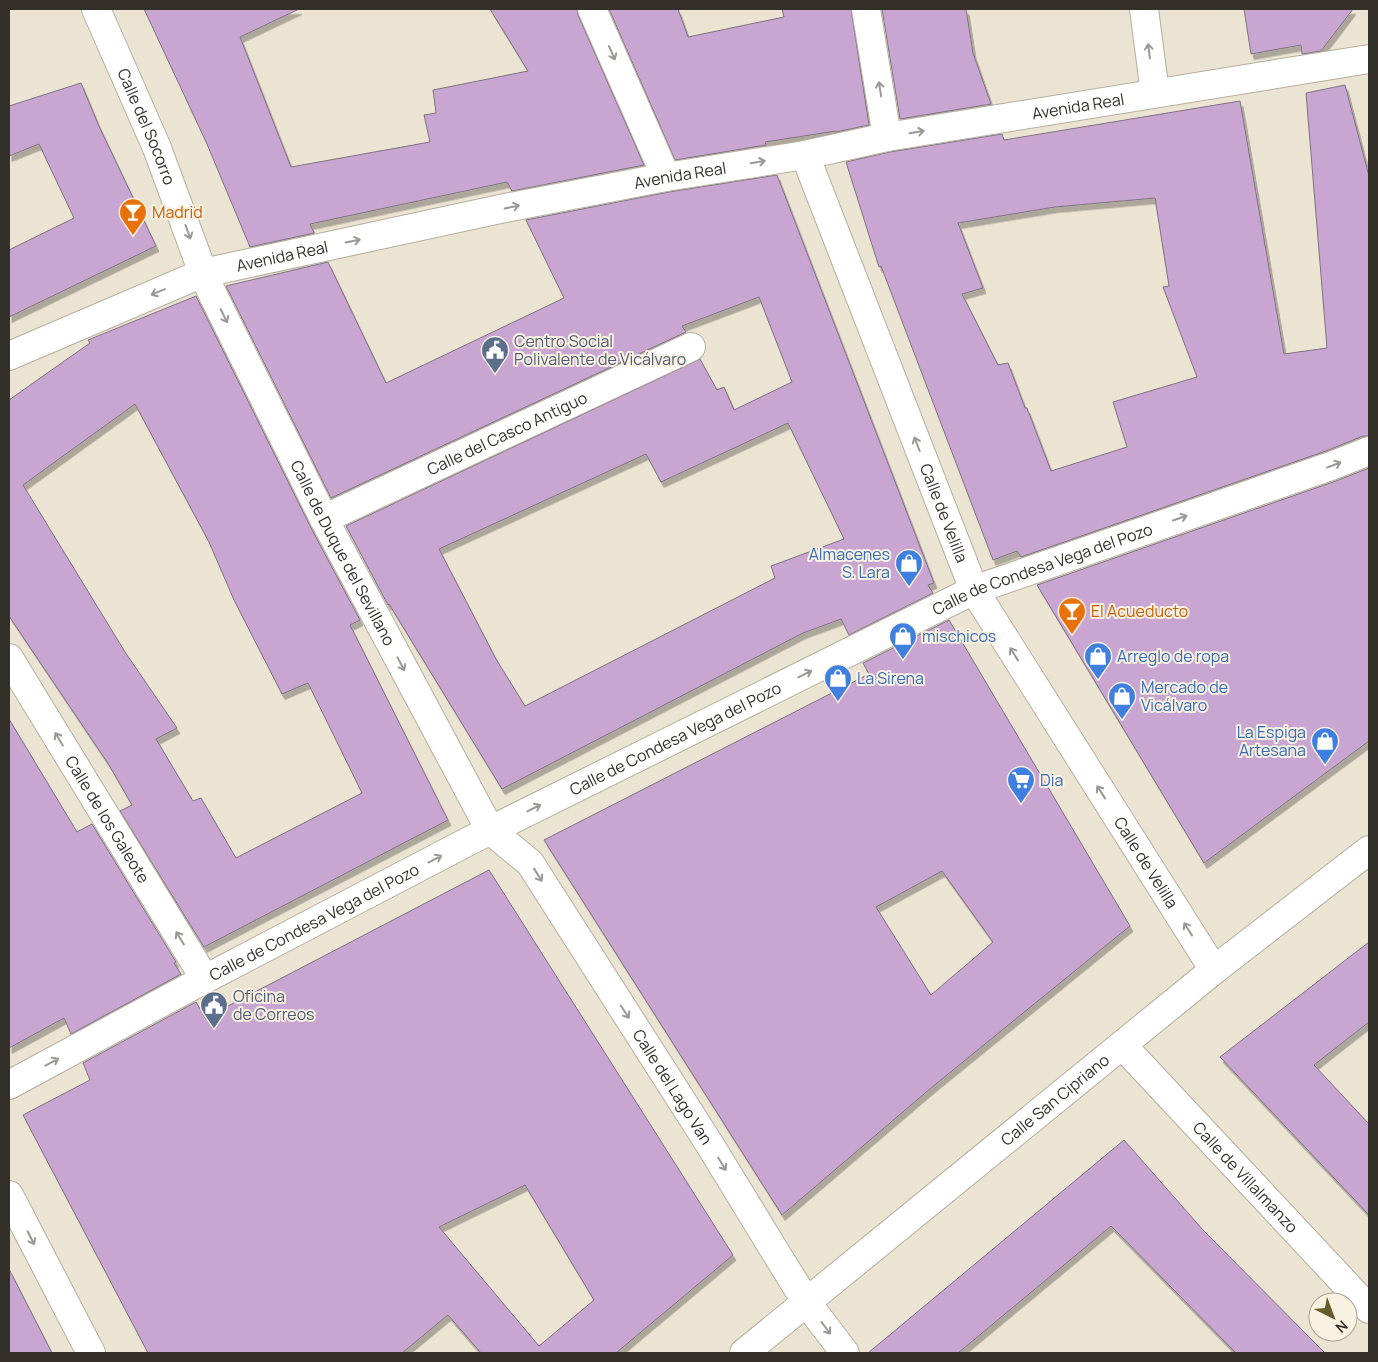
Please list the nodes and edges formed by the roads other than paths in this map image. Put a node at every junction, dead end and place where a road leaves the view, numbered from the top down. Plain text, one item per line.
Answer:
1 (96, 9) edge
2 (592, 9) edge
3 (866, 9) edge
4 (1144, 9) edge
5 (1369, 60) edge
6 (1155, 93) junction
7 (888, 137) junction
8 (805, 155) junction
9 (666, 177) junction
10 (202, 272) junction
11 (691, 347) dead end
12 (9, 356) edge
13 (1369, 451) edge
14 (324, 519) junction
15 (974, 590) junction
16 (9, 658) edge
17 (490, 830) junction
18 (1369, 850) edge
19 (1214, 970) junction
20 (205, 979) junction
21 (1122, 1045) junction
22 (9, 1085) edge
23 (9, 1195) edge
24 (808, 1303) junction
25 (1369, 1309) edge
26 (91, 1353) edge
27 (744, 1353) edge
28 (844, 1353) edge

1 -> 10 street, Calle del Socorro
2 -> 9 street
7 -> 3 street
6 -> 4 street
5 - 6 street, Avenida Real
7 -> 6 street, Avenida Real
7 - 8 street, Avenida Real
9 -> 8 street, Avenida Real
15 -> 8 street, Calle de Velilla
10 -> 9 street, Avenida Real
10 -> 12 street, Avenida Real
10 -> 14 street, Calle de Duque del Sevillano
11 - 14 street, Calle del Casco Antiguo
15 -> 13 street, Calle de Condesa Vega del Pozo
14 -> 17 street, Calle de Duque del Sevillano
17 -> 15 street, Calle de Condesa Vega del Pozo
19 -> 15 street, Calle de Velilla
20 -> 16 street, Calle de los Galeote
20 -> 17 street, Calle de Condesa Vega del Pozo
17 -> 24 street, Calle del Lago Van
18 - 19 street, Calle San Cipriano
19 - 21 street, Calle San Cipriano
22 -> 20 street, Calle de Condesa Vega del Pozo
21 - 24 street, Calle San Cipriano
21 - 25 street, Calle de Villalmanzo
23 -> 26 street
24 - 27 street, Calle San Cipriano
24 -> 28 street, Calle del Lago Van

